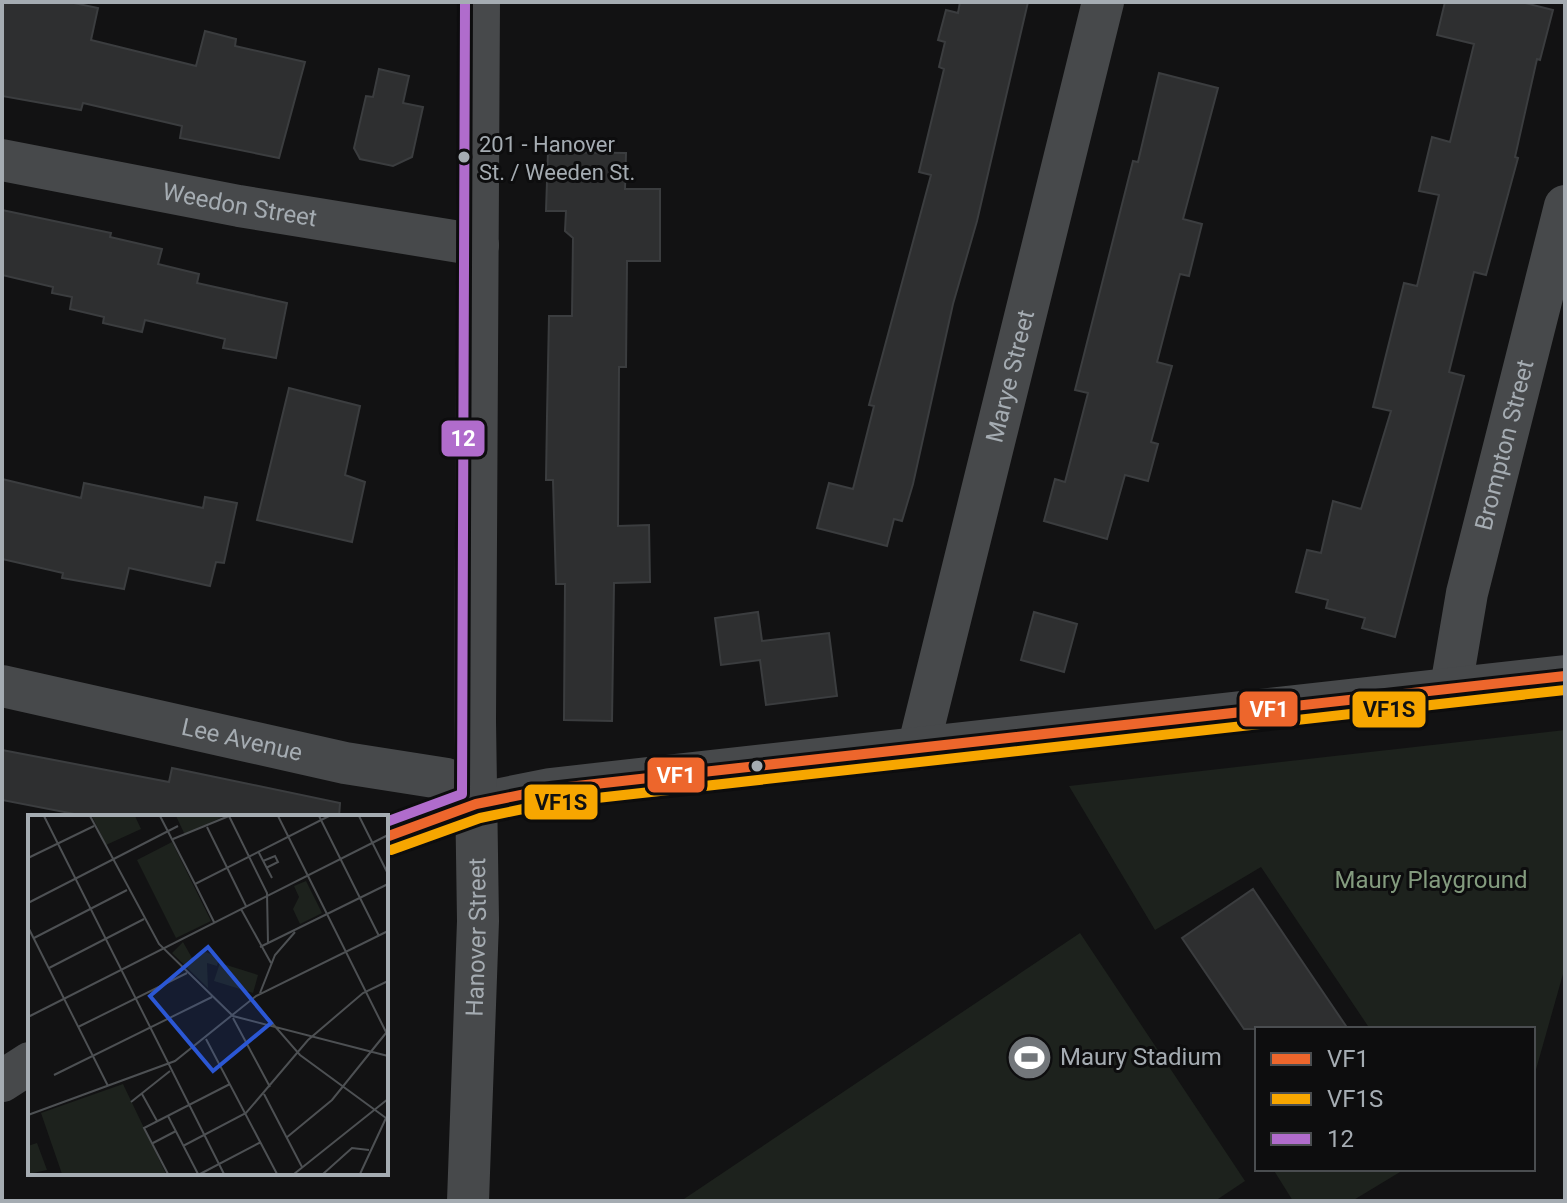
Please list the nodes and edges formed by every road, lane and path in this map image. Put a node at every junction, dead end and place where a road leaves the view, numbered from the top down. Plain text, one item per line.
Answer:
1 (479, 2) edge
2 (1103, 2) edge
3 (2, 160) edge
4 (1565, 206) edge
5 (478, 245) junction
6 (1565, 676) edge
7 (2, 686) edge
8 (1451, 687) junction
9 (918, 749) junction
10 (476, 804) junction
11 (388, 836) edge
12 (28, 1064) edge
13 (2, 1081) edge
14 (468, 1201) edge

1 - 5 street, Hanover Street
2 - 9 street, Marye Street
3 - 5 street, Weedon Street
4 - 8 street, Brompton Street
5 - 10 street, Hanover Street
6 - 8 street
7 - 10 street, Lee Avenue
8 - 9 street
9 - 10 street
10 - 11 street
10 - 14 street, Hanover Street
12 - 13 street

